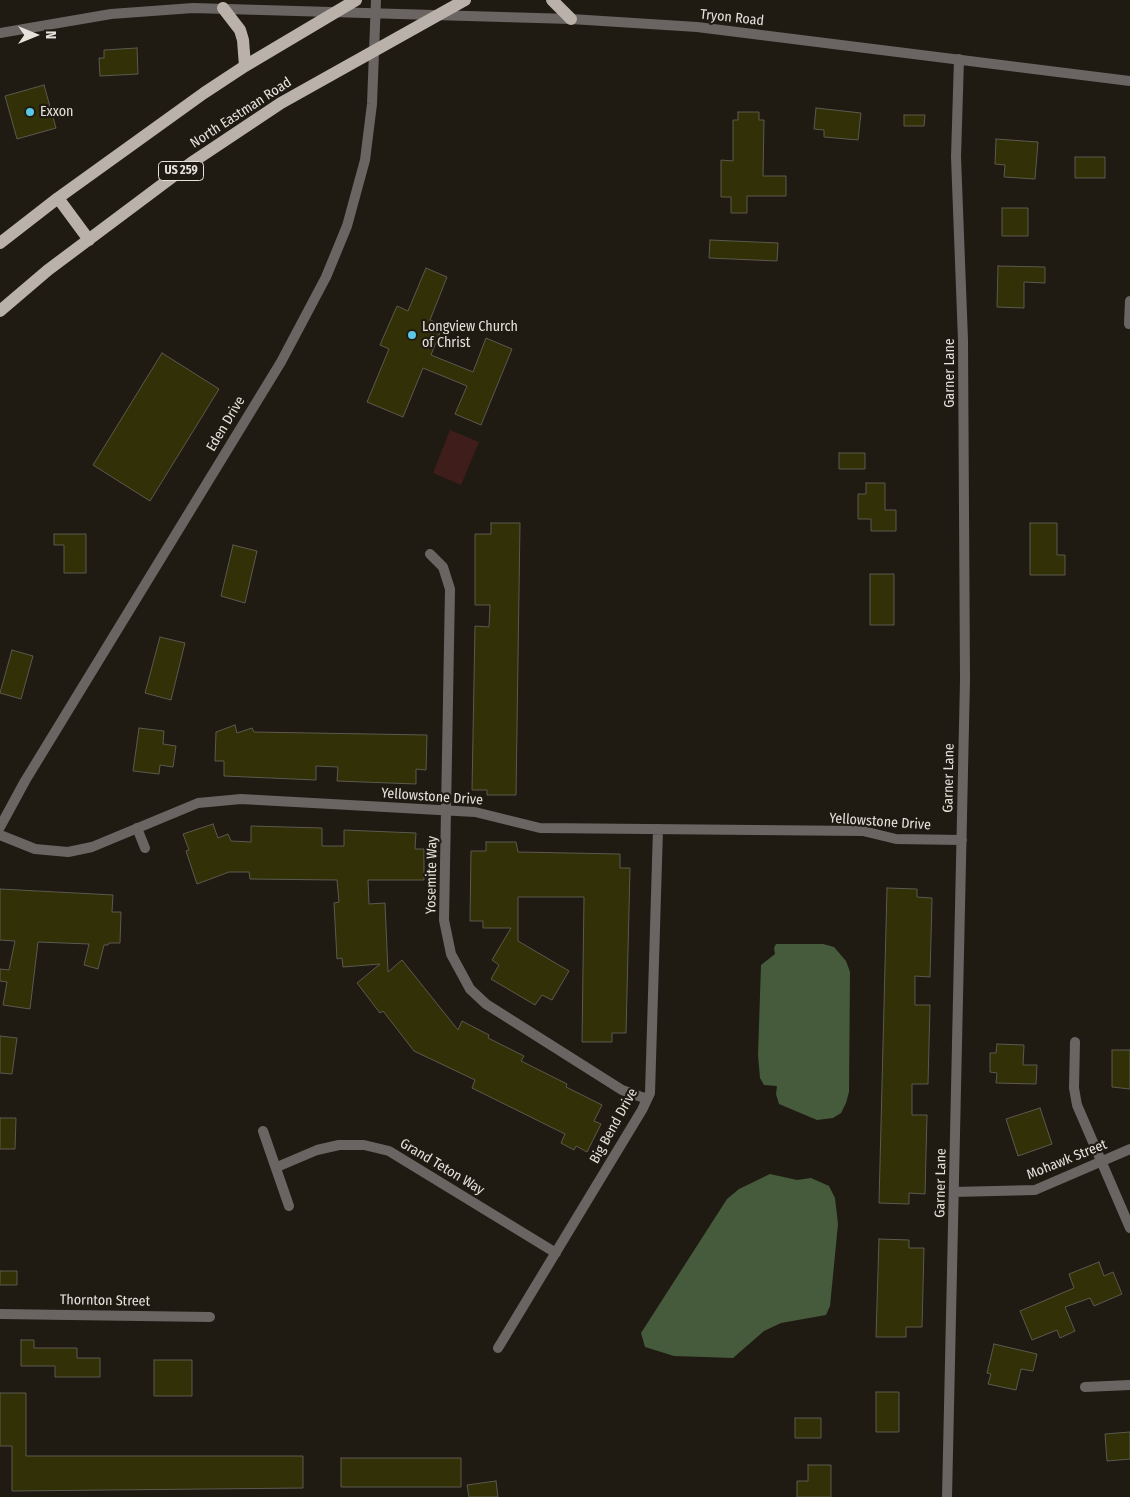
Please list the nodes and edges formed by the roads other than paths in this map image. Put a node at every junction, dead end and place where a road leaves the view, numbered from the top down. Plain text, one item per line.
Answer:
1 (356, 0) edge
2 (376, 0) edge
3 (465, 0) edge
4 (552, 0) edge
5 (166, 5) edge
6 (222, 8) junction
7 (337, 11) junction
8 (376, 13) junction
9 (436, 15) junction
10 (571, 19) junction
11 (0, 33) edge
12 (375, 50) junction
13 (959, 59) junction
14 (245, 66) junction
15 (1130, 81) edge
16 (58, 198) junction
17 (89, 240) junction
18 (0, 243) edge
19 (1130, 302) edge
20 (0, 311) edge
21 (1129, 324) edge
22 (430, 554) dead end
23 (448, 810) junction
24 (0, 827) edge
25 (138, 828) junction
26 (658, 829) junction
27 (0, 834) edge
28 (962, 840) junction
29 (145, 848) dead end
30 (1075, 1042) dead end
31 (647, 1099) junction
32 (262, 1132) dead end
33 (1130, 1149) edge
34 (1100, 1162) junction
35 (276, 1167) junction
36 (954, 1192) junction
37 (289, 1206) dead end
38 (1130, 1228) edge
39 (556, 1253) junction
40 (0, 1314) edge
41 (210, 1317) dead end
42 (498, 1348) dead end
43 (1130, 1385) edge
44 (1085, 1387) dead end
45 (948, 1497) edge

1 - 7 main road
2 - 8 street, Eden Drive
3 - 9 main road, North Eastman Road / US 259
4 - 10 main road
5 - 6 street, Tryon Road
5 - 11 street, Tryon Road
6 - 7 street, Tryon Road
6 - 14 main road
7 - 8 street, Tryon Road
7 - 14 main road
8 - 9 street, Tryon Road
8 - 12 street, Eden Drive
9 - 10 street, Tryon Road
9 - 12 main road, North Eastman Road / US 259
10 - 13 street, Tryon Road
12 - 17 main road, North Eastman Road / US 259
12 - 24 street, Eden Drive
13 - 15 street, Tryon Road
13 - 28 street, Garner Lane
14 - 16 main road
16 - 17 main road
16 - 18 main road
17 - 20 main road, North Eastman Road / US 259
19 - 21 street
22 - 23 street, Yosemite Way
23 - 25 street, Yellowstone Drive
23 - 26 street, Yellowstone Drive
23 - 31 street, Yosemite Way
25 - 27 street, Yellowstone Drive
25 - 29 street
26 - 28 street, Yellowstone Drive
26 - 31 street, Big Bend Drive
28 - 36 street, Garner Lane
30 - 34 street
31 - 39 street, Big Bend Drive
32 - 35 street
33 - 34 street, Mohawk Street
34 - 36 street, Mohawk Street
34 - 38 street
35 - 37 street
35 - 39 street, Grand Teton Way
36 - 45 street, Garner Lane
39 - 42 street, Big Bend Drive
40 - 41 street, Thornton Street
43 - 44 street

